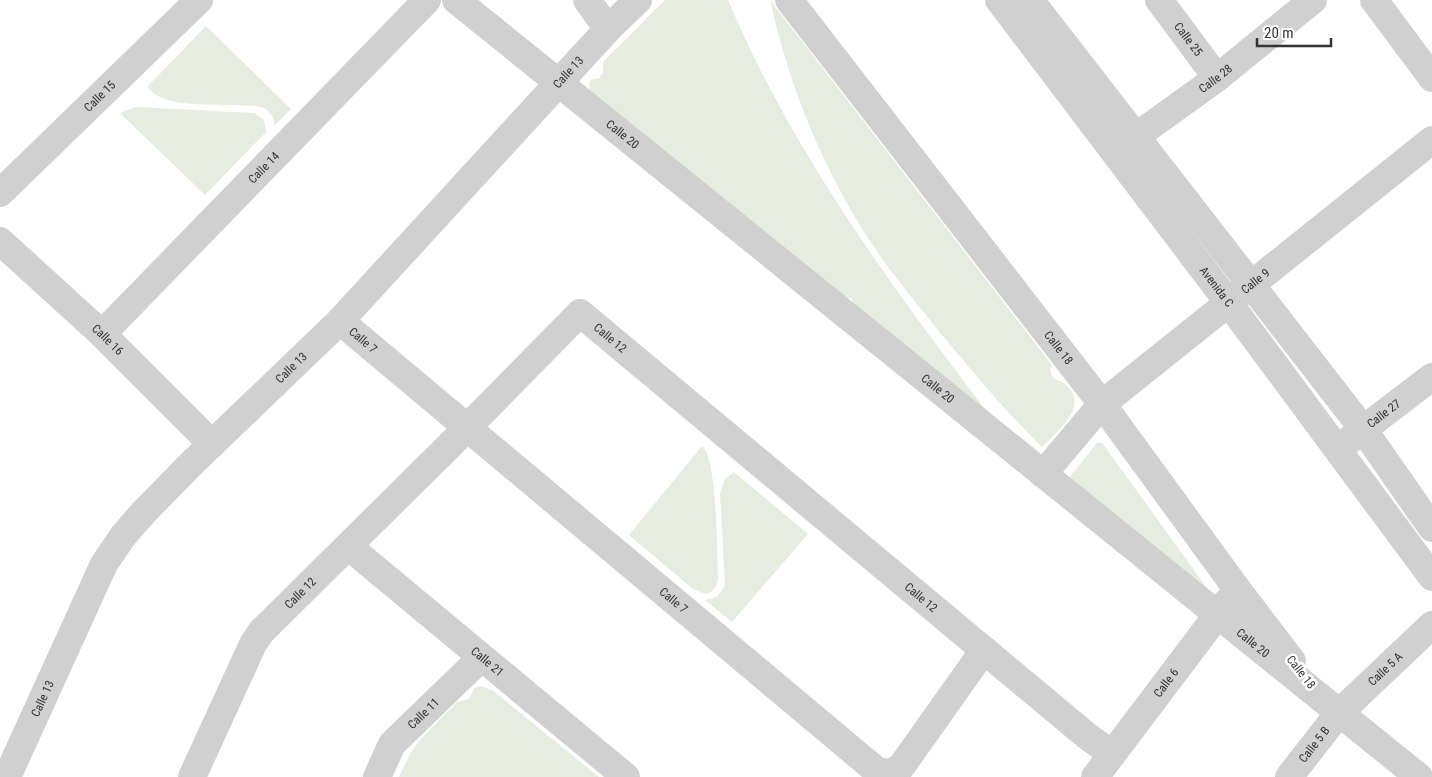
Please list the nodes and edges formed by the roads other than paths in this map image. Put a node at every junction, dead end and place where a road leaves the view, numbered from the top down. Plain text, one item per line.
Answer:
1 (199, 0) edge
2 (427, 0) edge
3 (456, 0) edge
4 (587, 0) edge
5 (638, 0) edge
6 (789, 0) edge
7 (999, 0) edge
8 (1030, 0) edge
9 (1159, 0) edge
10 (1313, 0) edge
11 (1374, 0) edge
12 (608, 29) junction
13 (1217, 78) junction
14 (1432, 78) edge
15 (560, 84) junction
16 (1432, 140) edge
17 (1125, 145) junction
18 (0, 193) edge
19 (0, 240) edge
20 (1250, 284) junction
21 (1228, 302) junction
22 (340, 321) junction
23 (102, 334) junction
24 (1432, 377) edge
25 (1102, 404) junction
26 (467, 428) junction
27 (1363, 429) junction
28 (212, 444) junction
29 (1337, 451) junction
30 (1043, 474) junction
31 (1432, 528) edge
32 (348, 546) junction
33 (1432, 577) edge
34 (1237, 589) junction
35 (1218, 614) junction
36 (1432, 625) edge
37 (984, 650) junction
38 (481, 658) junction
39 (1331, 706) junction
40 (1112, 754) junction
41 (7, 777) edge
42 (192, 777) edge
43 (377, 777) edge
44 (626, 777) edge
45 (1095, 777) edge
46 (1289, 777) edge
47 (1419, 777) edge

1 - 18 street, Calle 15
2 - 23 street, Calle 14
3 - 15 street, Calle 20
4 - 12 street
5 - 12 street, Calle 13
6 - 25 street, Calle 18
7 - 17 street, Avenida C
8 - 17 street, Avenida C
9 - 13 street, Calle 25
10 - 13 street, Calle 28
11 - 14 street
12 - 15 street, Calle 13
13 - 17 street, Calle 28
15 - 22 street, Calle 13
15 - 30 street, Calle 20
16 - 20 street, Calle 9
17 - 20 street, Avenida C
17 - 21 street, Avenida C
19 - 23 street, Calle 16
20 - 21 street, Calle 9
20 - 27 street, Avenida C
21 - 25 street, Calle 9
21 - 29 street, Avenida C
22 - 26 street, Calle 7
22 - 28 street, Calle 13
23 - 28 street, Calle 16
24 - 27 street, Calle 27
25 - 30 street, Calle 9
25 - 34 street, Calle 18
26 - 32 street, Calle 12
26 - 37 street, Calle 12
26 - 37 street, Calle 7
27 - 29 street, Calle 27
27 - 31 street, Avenida C
28 - 41 street, Calle 13
29 - 33 street, Avenida C
30 - 35 street, Calle 20
32 - 38 street, Calle 21
32 - 42 street, Calle 12
34 - 35 street, Calle 6
34 - 39 street, Calle 18
35 - 39 street, Calle 20
35 - 40 street, Calle 6
36 - 39 street, Calle 5 A
37 - 40 street, Calle 12
38 - 43 street, Calle 11
38 - 44 street, Calle 21
39 - 46 street, Calle 5 B
39 - 47 street, Calle 20
40 - 45 street, Calle 6

